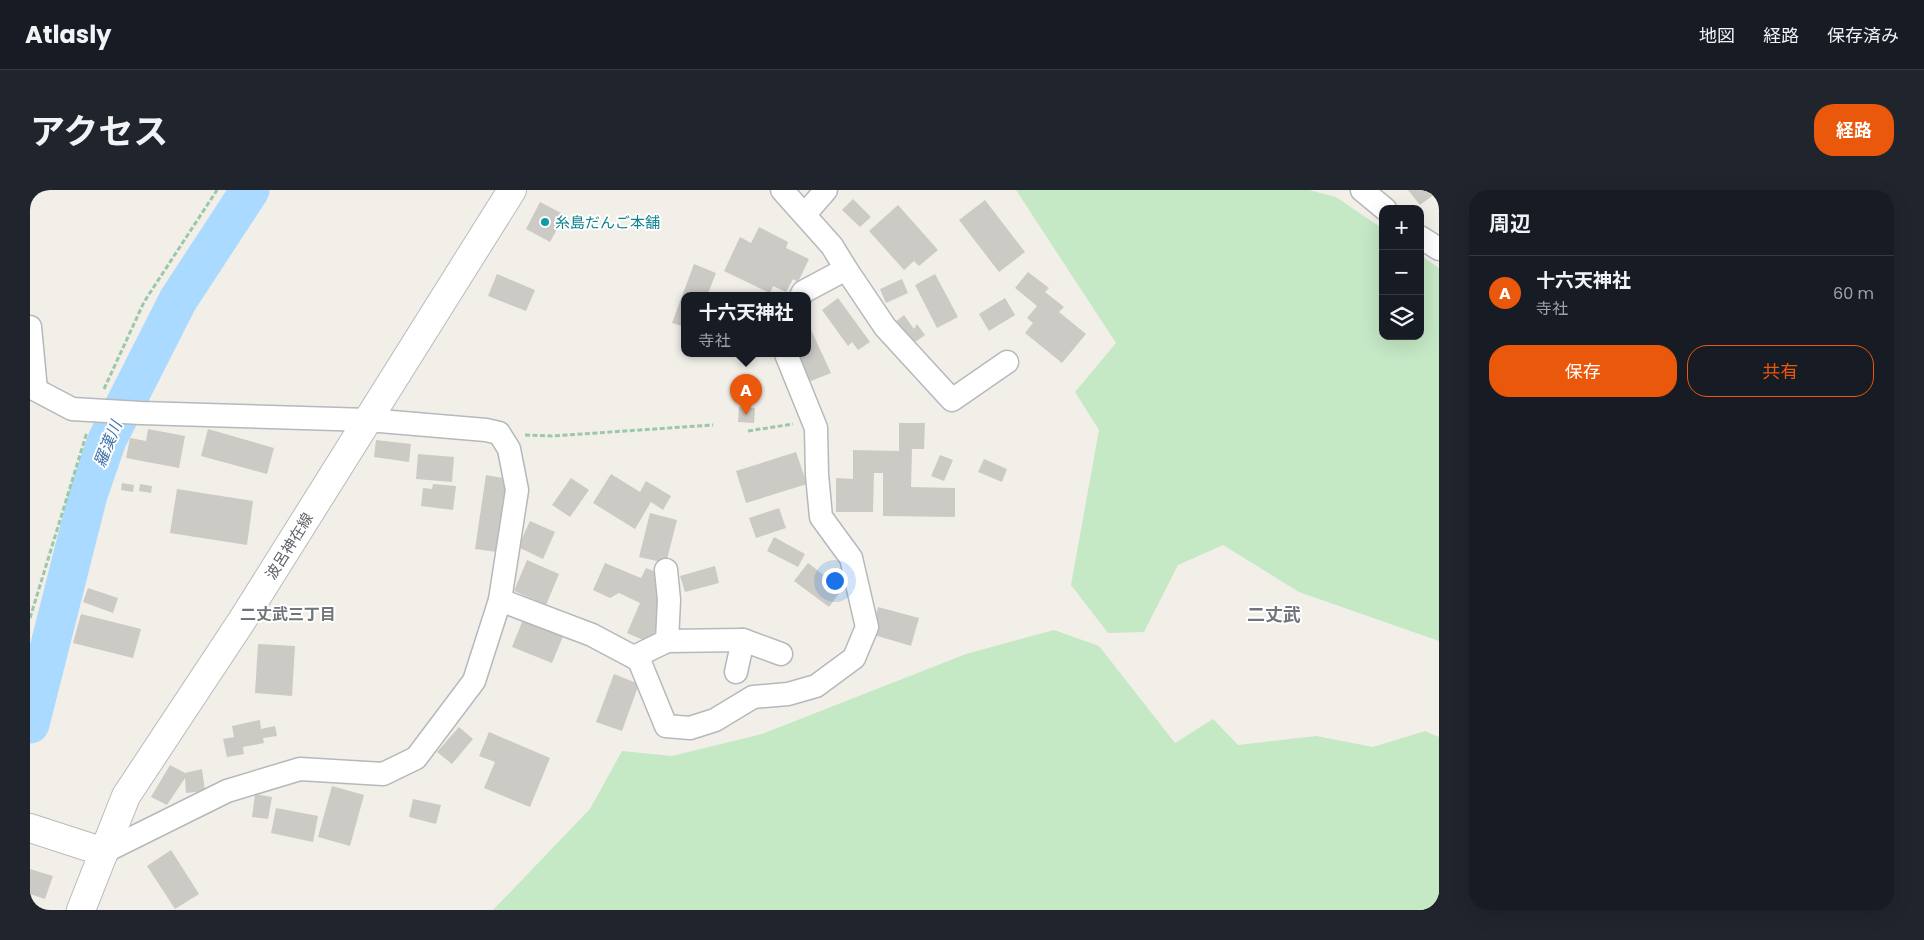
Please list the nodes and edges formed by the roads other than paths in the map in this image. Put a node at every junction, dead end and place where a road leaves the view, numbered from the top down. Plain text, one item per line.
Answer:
1 (512, 190) edge
2 (782, 190) edge
3 (826, 190) edge
4 (1362, 190) edge
5 (1380, 205) edge
6 (805, 214) junction
7 (1424, 240) edge
8 (1439, 249) edge
9 (846, 269) junction
10 (803, 292) edge
11 (30, 327) edge
12 (787, 357) edge
13 (1007, 362) dead end
14 (368, 420) junction
15 (666, 570) dead end
16 (500, 600) junction
17 (667, 640) junction
18 (743, 640) junction
19 (781, 654) dead end
20 (634, 657) junction
21 (736, 672) dead end
22 (30, 828) edge
23 (104, 852) junction
24 (80, 910) edge

1 - 14 main road, 波呂神在線
2 - 6 street
3 - 6 street
4 - 5 street
6 - 9 street
7 - 8 street
9 - 10 street
9 - 13 street
11 - 14 street
12 - 20 street
14 - 16 street
14 - 23 main road, 波呂神在線
15 - 17 street
16 - 20 street
16 - 23 street
17 - 18 street
17 - 20 street
18 - 19 street
18 - 21 street
22 - 23 main road
23 - 24 main road, 波呂神在線

